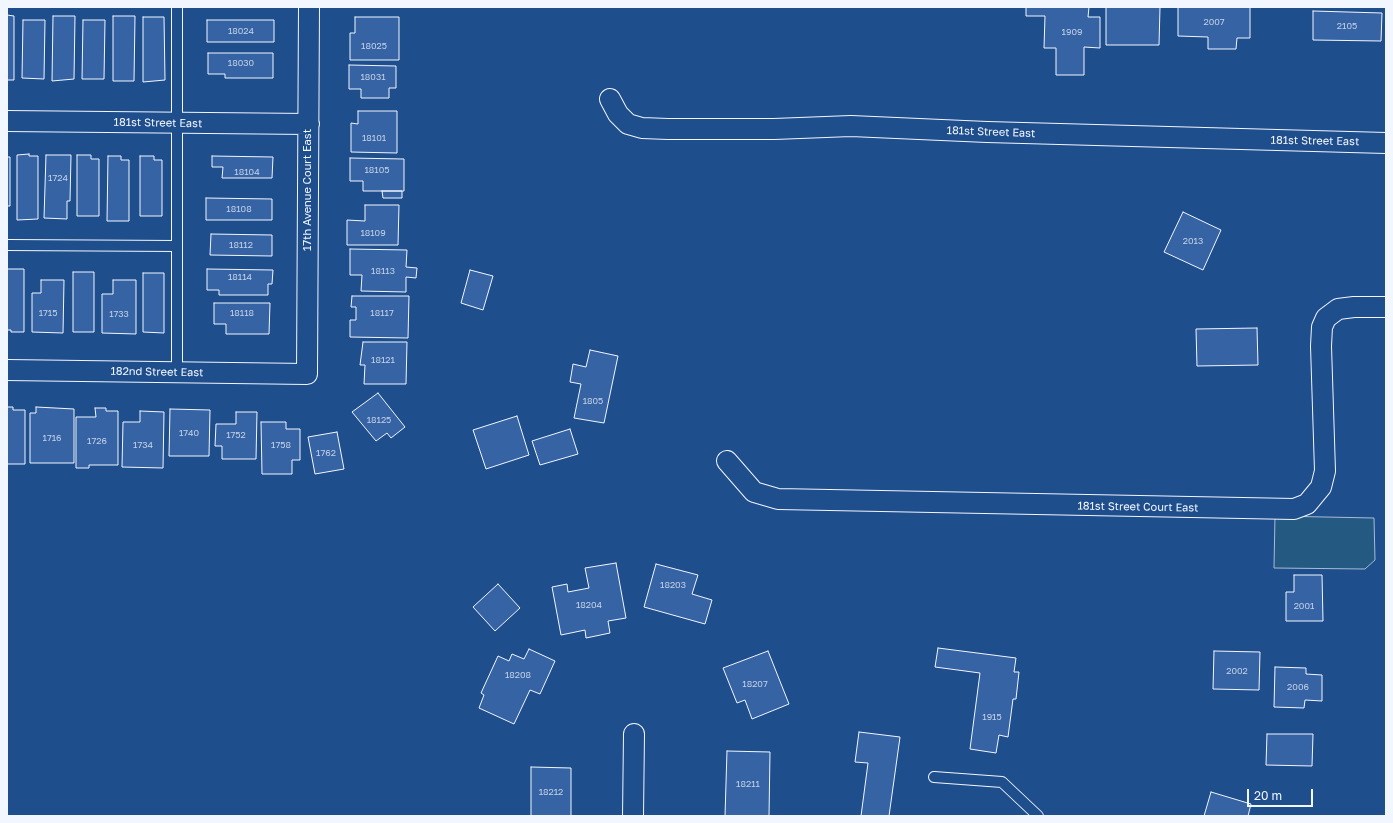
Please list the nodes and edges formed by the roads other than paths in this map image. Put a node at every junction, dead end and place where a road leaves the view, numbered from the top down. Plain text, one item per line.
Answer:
1 (177, 7) edge
2 (309, 7) edge
3 (610, 99) dead end
4 (7, 121) edge
5 (177, 123) junction
6 (309, 124) junction
7 (1386, 142) edge
8 (7, 245) edge
9 (177, 246) junction
10 (1386, 307) edge
11 (7, 370) edge
12 (177, 372) junction
13 (307, 374) joint
14 (727, 460) dead end
15 (634, 734) dead end
16 (934, 777) dead end
17 (633, 816) edge
18 (1038, 816) edge

1 - 5 lane
2 - 6 street, 17th Avenue Court East
3 - 7 street, 181st Street East
4 - 5 street, 181st Street East
5 - 6 street, 181st Street East
5 - 9 lane
6 - 13 street, 17th Avenue Court East
8 - 9 lane
9 - 12 lane
10 - 14 street, 181st Street Court East
11 - 12 street, 182nd Street East
12 - 13 street, 182nd Street East
15 - 17 street
16 - 18 lane

